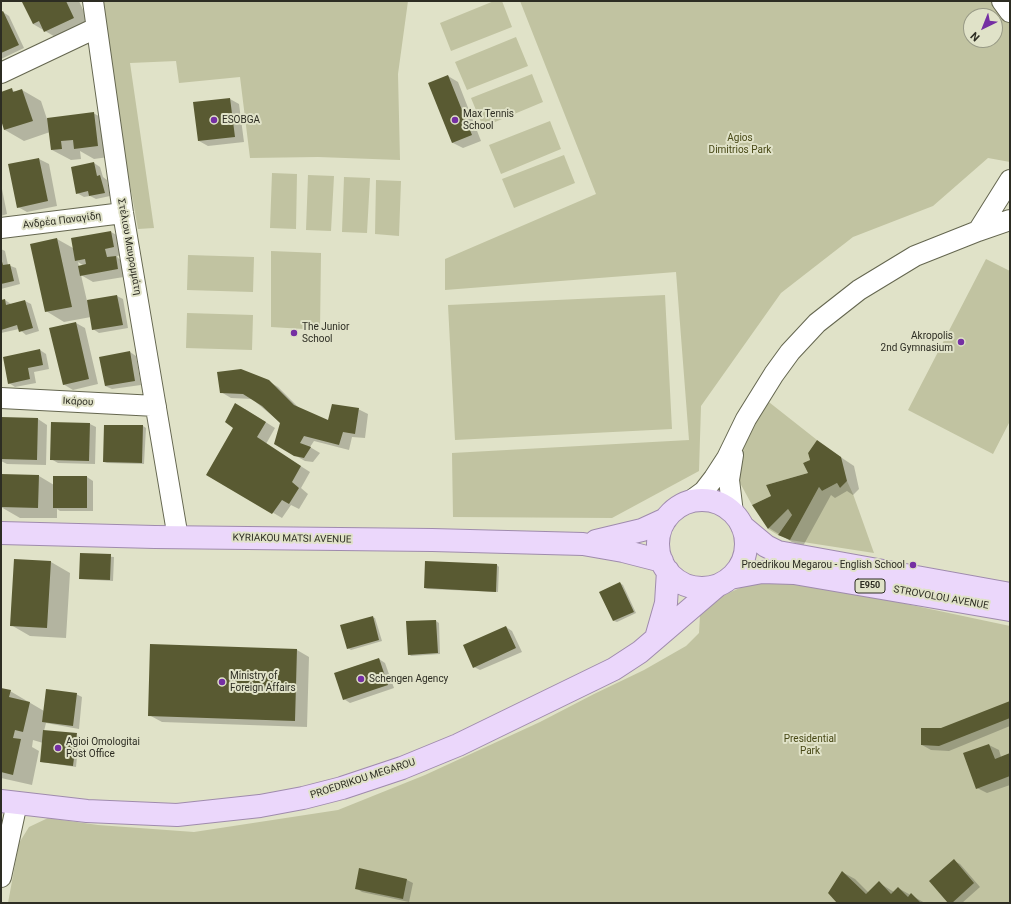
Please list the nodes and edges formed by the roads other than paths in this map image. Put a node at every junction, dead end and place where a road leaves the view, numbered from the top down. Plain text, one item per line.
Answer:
1 (92, 1) edge
2 (1002, 1) edge
3 (1010, 12) edge
4 (96, 28) junction
5 (1, 73) edge
6 (1010, 180) edge
7 (123, 213) junction
8 (1010, 220) edge
9 (1, 228) edge
10 (978, 230) junction
11 (1, 398) edge
12 (156, 406) junction
13 (739, 434) junction
14 (689, 502) junction
15 (666, 519) junction
16 (738, 520) junction
17 (1, 533) edge
18 (178, 538) junction
19 (583, 544) junction
20 (665, 566) junction
21 (723, 582) junction
22 (1010, 594) edge
23 (1010, 610) edge
24 (656, 638) junction
25 (9, 802) edge
26 (1, 878) edge

1 - 4 street, Στέλιου Μαυρομμάτη
2 - 3 street
4 - 5 street
4 - 7 street, Στέλιου Μαυρομμάτη
6 - 10 street
7 - 9 street, Ανδρέα Παναγίδη
7 - 12 street, Στέλιου Μαυρομμάτη
8 - 10 street
10 - 13 street
11 - 12 street, Ικάρου
12 - 18 street, Στέλιου Μαυρομμάτη
13 - 14 street
13 - 16 street
14 - 15 main road
14 - 16 main road
15 - 19 main road, KYRIAKOU MATSI AVENUE
15 - 20 main road
16 - 21 main road
16 - 22 main road, STROVOLOU AVENUE / E950
17 - 18 main road, KYRIAKOU MATSI AVENUE
18 - 19 main road, KYRIAKOU MATSI AVENUE
19 - 20 main road, KYRIAKOU MATSI AVENUE
20 - 21 main road
20 - 24 main road
21 - 23 main road, STROVOLOU AVENUE / E950
21 - 24 main road, PROEDRIKOU MEGAROU / E950
24 - 25 main road, PROEDRIKOU MEGAROU / E950
25 - 26 street

